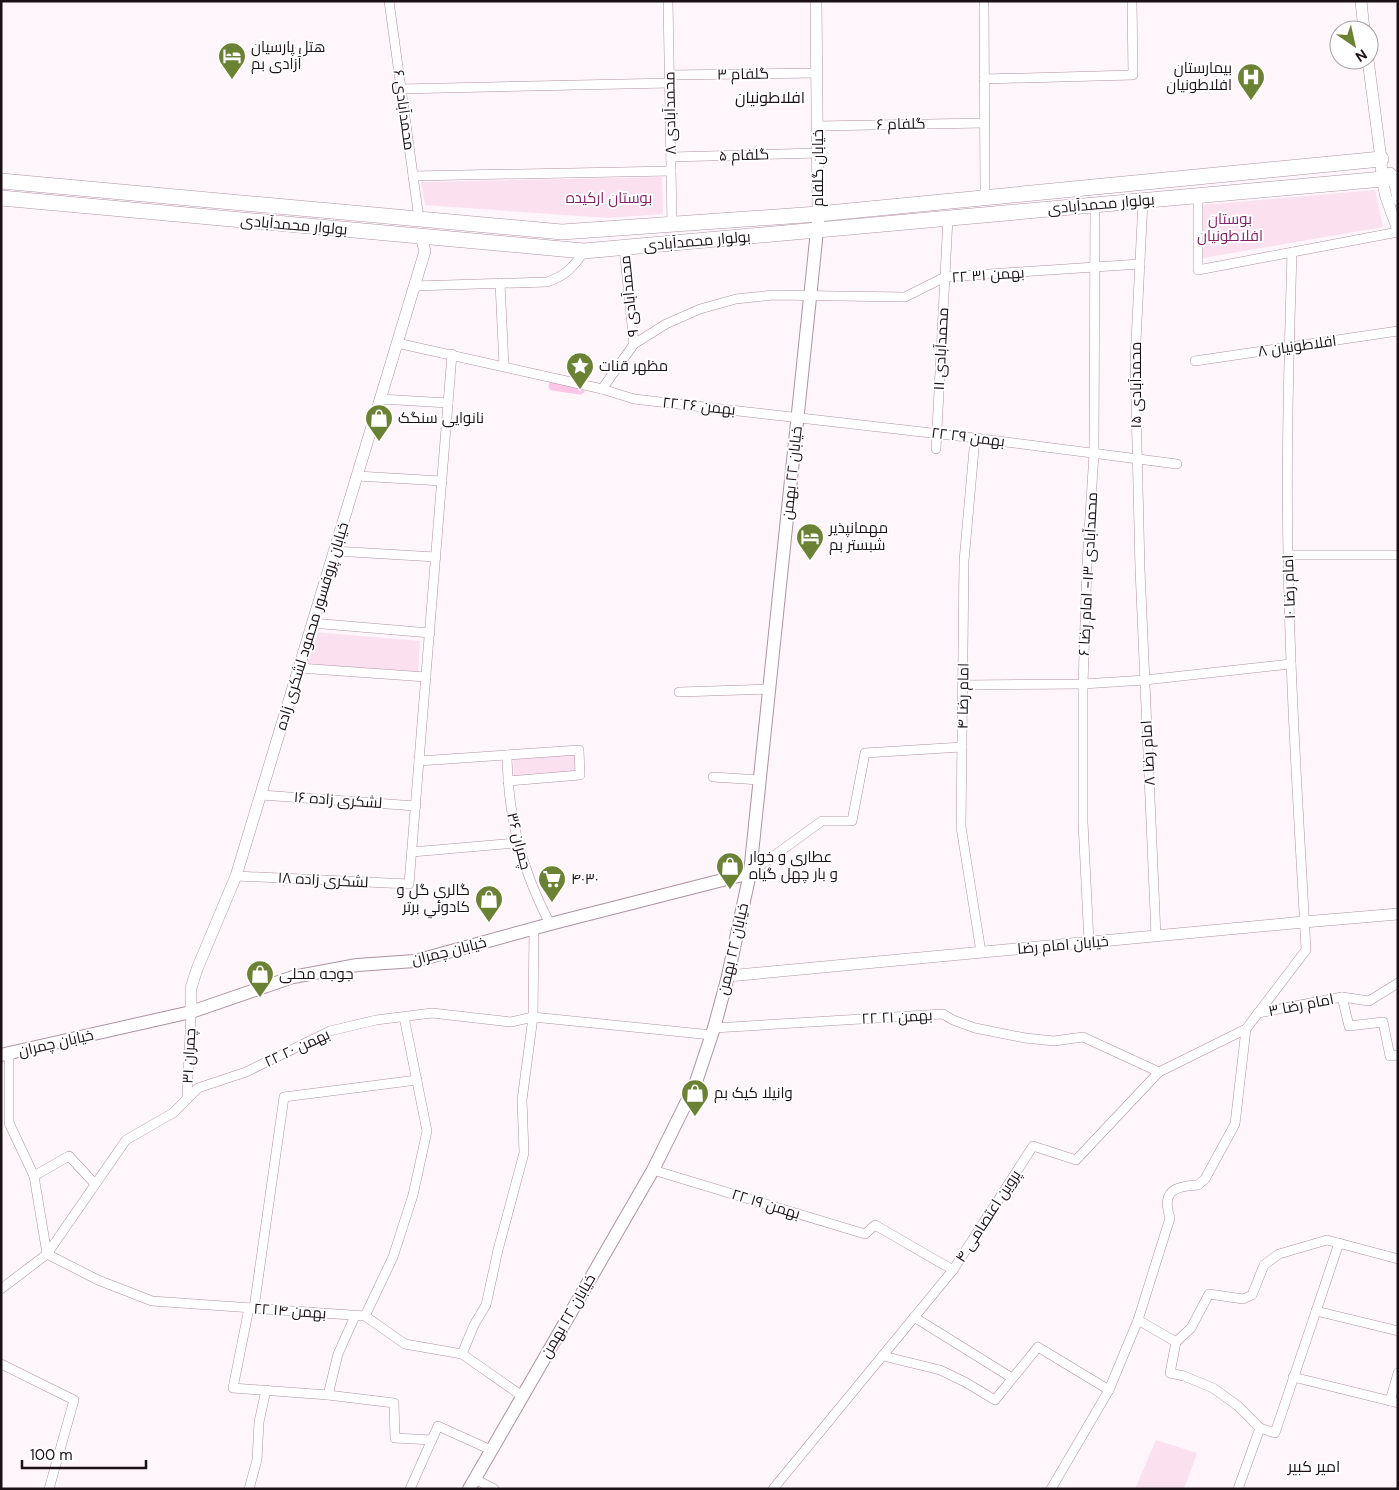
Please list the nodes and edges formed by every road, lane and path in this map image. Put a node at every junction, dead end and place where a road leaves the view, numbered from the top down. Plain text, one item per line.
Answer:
1 (390, 1) edge
2 (668, 1) edge
3 (816, 1) edge
4 (984, 1) edge
5 (1132, 1) edge
6 (1361, 1) edge
7 (1363, 20) edge
8 (1369, 70) edge
9 (817, 73) junction
10 (670, 79) junction
11 (984, 79) junction
12 (402, 89) junction
13 (984, 123) junction
14 (817, 126) junction
15 (818, 153) junction
16 (671, 157) junction
17 (1381, 158) junction
18 (671, 171) junction
19 (1225, 174) junction
20 (413, 176) junction
21 (1388, 178) junction
22 (1, 181) edge
23 (1226, 193) junction
24 (1198, 196) junction
25 (1, 198) edge
26 (985, 198) junction
27 (1398, 200) edge
28 (1142, 201) junction
29 (1095, 205) junction
30 (818, 214) junction
31 (948, 218) junction
32 (419, 219) junction
33 (672, 224) junction
34 (817, 230) junction
35 (1398, 231) edge
36 (422, 237) junction
37 (624, 248) junction
38 (584, 251) junction
39 (1292, 252) junction
40 (1140, 264) junction
41 (1095, 267) junction
42 (945, 278) junction
43 (500, 284) junction
44 (414, 286) junction
45 (810, 295) junction
46 (1398, 331) edge
47 (397, 343) junction
48 (634, 344) junction
49 (1289, 347) junction
50 (452, 354) junction
51 (1195, 361) dead end
52 (504, 366) junction
53 (602, 389) junction
54 (380, 399) junction
55 (448, 404) junction
56 (798, 418) junction
57 (936, 433) junction
58 (975, 438) junction
59 (936, 449) dead end
60 (1094, 453) junction
61 (1137, 459) junction
62 (1177, 464) dead end
63 (357, 476) junction
64 (442, 480) junction
65 (334, 551) junction
66 (1288, 555) junction
67 (1398, 555) edge
68 (436, 557) junction
69 (1140, 569) joint
70 (312, 624) junction
71 (430, 633) junction
72 (1291, 664) junction
73 (299, 668) junction
74 (426, 678) junction
75 (1145, 680) junction
76 (1083, 684) junction
77 (963, 685) junction
78 (770, 690) junction
79 (679, 692) dead end
80 (962, 747) junction
81 (508, 755) junction
82 (419, 761) junction
83 (713, 777) dead end
84 (760, 780) junction
85 (508, 781) junction
86 (261, 795) junction
87 (416, 806) junction
88 (517, 843) junction
89 (412, 852) junction
90 (750, 873) junction
91 (236, 876) junction
92 (1398, 914) edge
93 (1304, 922) junction
94 (550, 924) junction
95 (534, 928) junction
96 (1156, 936) junction
97 (1089, 942) junction
98 (981, 952) junction
99 (728, 976) junction
100 (1398, 983) edge
101 (1342, 997) junction
102 (191, 1012) junction
103 (1258, 1013) junction
104 (404, 1017) junction
105 (533, 1017) junction
106 (1246, 1029) junction
107 (713, 1032) junction
108 (5, 1054) edge
109 (1398, 1055) edge
110 (1159, 1072) junction
111 (416, 1080) junction
112 (187, 1099) junction
113 (653, 1170) junction
114 (34, 1176) junction
115 (95, 1184) junction
116 (1338, 1243) junction
117 (47, 1254) junction
118 (1398, 1259) edge
119 (953, 1270) junction
120 (1, 1289) edge
121 (252, 1308) junction
122 (1316, 1311) junction
123 (355, 1316) junction
124 (365, 1316) junction
125 (914, 1317) junction
126 (1138, 1320) junction
127 (1398, 1331) edge
128 (1176, 1342) junction
129 (462, 1354) junction
130 (883, 1356) junction
131 (1, 1364) edge
132 (1398, 1373) edge
133 (1293, 1377) junction
134 (1012, 1378) junction
135 (266, 1390) junction
136 (1108, 1390) junction
137 (328, 1395) junction
138 (522, 1396) junction
139 (1394, 1402) edge
140 (1260, 1428) junction
141 (432, 1440) junction
142 (491, 1450) junction
143 (472, 1484) edge
144 (49, 1489) edge
145 (249, 1489) edge
146 (410, 1489) edge
147 (494, 1489) edge
148 (773, 1489) edge
149 (1051, 1489) edge
150 (1238, 1489) edge

1 - 12 street, محمدآبادی ۶
2 - 10 street, محمدآبادی ۸
3 - 9 street, خیابان گلفام
4 - 11 street
5 - 11 street
6 - 7 street
8 - 17 street
9 - 10 street, گلفام ۳
9 - 14 street, خیابان گلفام
10 - 12 street, گلفام ۳
10 - 16 street, محمدآبادی ۸
11 - 13 street
12 - 20 street, محمدآبادی ۶
13 - 14 street, گلفام ۶
13 - 26 street
14 - 15 street, خیابان گلفام
15 - 16 street, گلفام ۵
15 - 30 street, خیابان گلفام
16 - 18 street, محمدآبادی ۸
17 - 19 main road, بولوار محمدآبادی
17 - 21 street
18 - 20 street
18 - 33 street, محمدآبادی ۸
19 - 23 main road
19 - 26 main road, بولوار محمدآبادی
20 - 32 street, محمدآبادی ۶
21 - 23 main road, بولوار محمدآبادی
21 - 27 street
21 - 35 street
22 - 32 main road, بولوار محمدآبادی
23 - 24 main road, بولوار محمدآبادی
24 - 28 main road, بولوار محمدآبادی
24 - 39 street
25 - 36 main road, بولوار محمدآبادی
26 - 30 main road, بولوار محمدآبادی
28 - 29 main road, بولوار محمدآبادی
28 - 40 street, محمدآبادی ۱۵
29 - 31 main road, بولوار محمدآبادی
29 - 41 street, محمدآبادی ۱۳- امام رضا ۶
30 - 33 main road, بولوار محمدآبادی
30 - 34 main road, خیابان ۲۲ بهمن
31 - 34 main road, بولوار محمدآبادی
31 - 42 street, محمدآبادی ۱۱
32 - 33 main road, بولوار محمدآبادی
32 - 36 main road
34 - 37 main road, بولوار محمدآبادی
34 - 45 main road, خیابان ۲۲ بهمن
35 - 39 street
36 - 38 main road, بولوار محمدآبادی
36 - 44 street, خیابان پروفسور محمود لشکری زاده
37 - 38 main road, بولوار محمدآبادی
37 - 48 street, محمدآبادی ۹
38 - 43 street
39 - 49 street, امام رضا ۱۰
40 - 41 street, ۲۲ بهمن ۳۱
40 - 61 street, محمدآبادی ۱۵
41 - 42 street, ۲۲ بهمن ۳۱
41 - 60 street, محمدآبادی ۱۳- امام رضا ۶
42 - 45 street, ۲۲ بهمن ۳۱
42 - 57 street, محمدآبادی ۱۱
43 - 44 street
43 - 52 street
44 - 47 street, خیابان پروفسور محمود لشکری زاده
45 - 48 street, ۲۲ بهمن ۳۱
45 - 56 main road, خیابان ۲۲ بهمن
46 - 49 street, افلاطونیان ۸
47 - 50 street, ۲۲ بهمن ۲۶
47 - 54 street, خیابان پروفسور محمود لشکری زاده
48 - 53 street
49 - 51 street, افلاطونیان ۸
49 - 66 street, امام رضا ۱۰
50 - 52 street, ۲۲ بهمن ۲۶
50 - 55 street
52 - 53 street, ۲۲ بهمن ۲۶
53 - 56 street, ۲۲ بهمن ۲۶
54 - 55 street
54 - 63 street, خیابان پروفسور محمود لشکری زاده
55 - 64 street
56 - 57 street, ۲۲ بهمن ۲۹
56 - 78 main road, خیابان ۲۲ بهمن
57 - 58 street, ۲۲ بهمن ۲۹
57 - 59 street, محمدآبادی ۱۱
58 - 60 street, ۲۲ بهمن ۲۹
58 - 77 street, امام رضا ۴
60 - 61 street, ۲۲ بهمن ۲۹
60 - 76 street, محمدآبادی ۱۳- امام رضا ۶
61 - 62 street, ۲۲ بهمن ۲۹
61 - 69 street, محمدآبادی ۱۵
63 - 64 street
63 - 65 street, خیابان پروفسور محمود لشکری زاده
64 - 68 street
65 - 68 street
65 - 70 street, خیابان پروفسور محمود لشکری زاده
66 - 67 street
66 - 72 street, امام رضا ۱۰
68 - 71 street
69 - 75 street, امام رضا ۸
70 - 71 street
70 - 73 street, خیابان پروفسور محمود لشکری زاده
71 - 74 street
72 - 75 street
72 - 93 street, امام رضا ۱۰
73 - 74 street
73 - 86 street, خیابان پروفسور محمود لشکری زاده
74 - 82 street
75 - 76 street
75 - 96 street, امام رضا ۸
76 - 77 street
76 - 97 street, محمدآبادی ۱۳- امام رضا ۶
77 - 80 street, امام رضا ۴
78 - 79 street
78 - 84 main road, خیابان ۲۲ بهمن
80 - 90 street
80 - 98 street, امام رضا ۴
81 - 82 street
81 - 85 street, چمران ۳۶
81 - 85 street
82 - 87 street
83 - 84 street
84 - 90 main road, خیابان ۲۲ بهمن
85 - 88 street, چمران ۳۶
86 - 87 street, لشکری زاده ١۶
86 - 91 street, خیابان پروفسور محمود لشکری زاده
87 - 89 street
88 - 89 street
88 - 94 street, چمران ۳۶
89 - 91 street, لشکری زاده ۱۸
90 - 94 main road, خیابان چمران
90 - 99 main road, خیابان ۲۲ بهمن
91 - 102 street, خیابان پروفسور محمود لشکری زاده
92 - 93 street, خیابان امام رضا
93 - 96 street, خیابان امام رضا
93 - 103 street, امام رضا ۱۰
94 - 95 main road, خیابان چمران
95 - 102 main road, خیابان چمران
95 - 105 street
96 - 97 street, خیابان امام رضا
97 - 98 street, خیابان امام رضا
98 - 99 street, خیابان امام رضا
99 - 107 main road, خیابان ۲۲ بهمن
100 - 101 street, امام رضا ۳
101 - 103 street, امام رضا ۳
101 - 109 street
102 - 108 main road, خیابان چمران
102 - 112 street, چمران ۳۱
103 - 106 street, امام رضا ۱۰
104 - 105 street, ۲۲ بهمن ۲۰
104 - 111 street
104 - 112 street, ۲۲ بهمن ۲۰
105 - 107 street, ۲۲ بهمن ۲۰
105 - 129 street
106 - 110 street, پروین اعتصامی ۴
106 - 126 street
107 - 110 street, ۲۲ بهمن ۲۱
107 - 113 main road, خیابان ۲۲ بهمن
108 - 114 street
110 - 119 street, پروین اعتصامی ۴
111 - 121 street
111 - 124 street
112 - 115 street, ۲۲ بهمن ۲۰
113 - 119 street, ۲۲ بهمن ۱۹
113 - 138 main road, خیابان ۲۲ بهمن
114 - 115 street
114 - 117 street
115 - 117 street, ۲۲ بهمن ۲۰
116 - 118 street
116 - 122 street
116 - 128 street
117 - 120 street, ۲۲ بهمن ۲۰
117 - 121 street, ۲۲ بهمن ۱۴
119 - 125 street, پروین اعتصامی ۴
121 - 123 street, ۲۲ بهمن ۱۴
121 - 135 street
122 - 127 street
122 - 133 street
123 - 124 street, ۲۲ بهمن ۱۴
123 - 137 street
124 - 129 street
125 - 130 street, پروین اعتصامی ۴
125 - 134 street
126 - 128 street
126 - 136 street
128 - 140 street
129 - 138 street
130 - 134 street
130 - 148 street, پروین اعتصامی ۴
131 - 144 street
132 - 139 street
133 - 139 street
133 - 140 street
134 - 136 street
135 - 137 street
135 - 145 street
136 - 149 street
137 - 141 street
138 - 142 main road, خیابان ۲۲ بهمن
140 - 150 street
141 - 142 street
141 - 146 street
142 - 143 main road, خیابان ۲۲ بهمن
143 - 147 street

